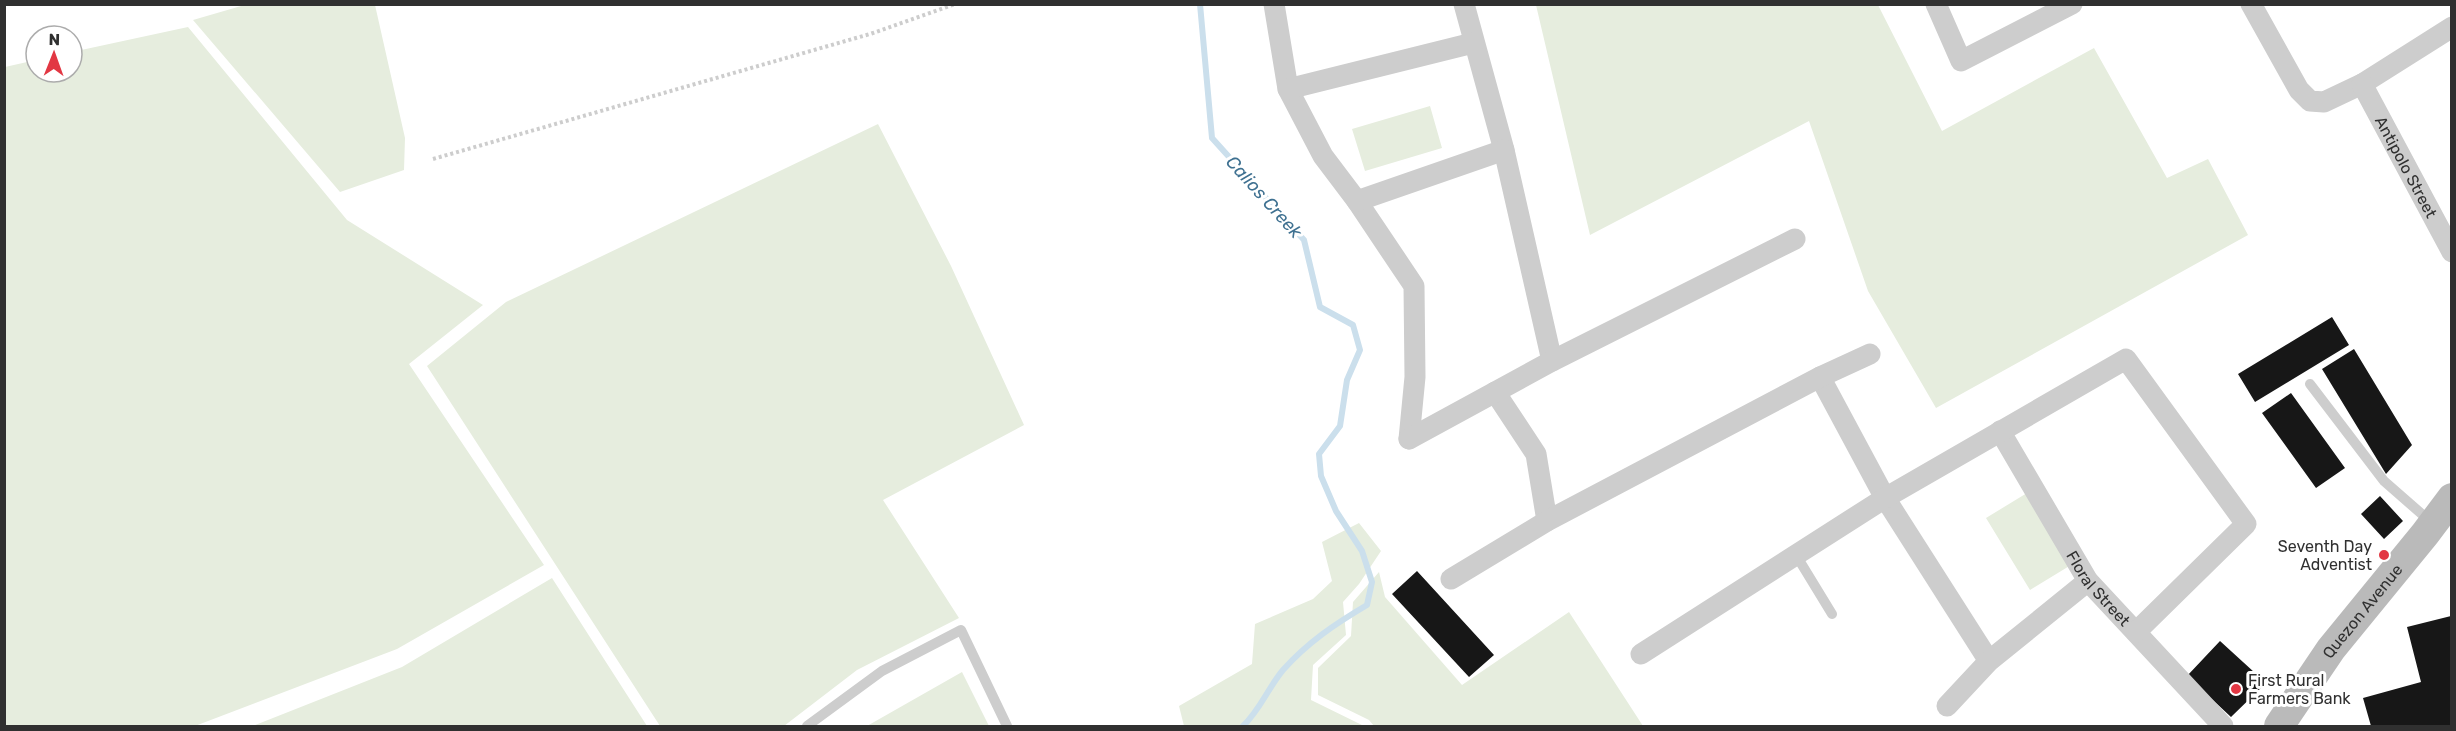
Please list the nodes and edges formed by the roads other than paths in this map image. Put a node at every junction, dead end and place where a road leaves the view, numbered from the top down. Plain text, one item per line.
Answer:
1 (1274, 4) edge
2 (1464, 4) edge
3 (1936, 4) edge
4 (2072, 4) edge
5 (2252, 5) edge
6 (2451, 27) edge
7 (1473, 44) junction
8 (2362, 84) junction
9 (1288, 89) junction
10 (1504, 150) junction
11 (1357, 201) junction
12 (1795, 239) dead end
13 (2451, 252) edge
14 (1870, 354) dead end
15 (1552, 361) junction
16 (1820, 377) junction
17 (2310, 384) dead end
18 (1495, 392) junction
19 (2000, 431) junction
20 (1886, 498) junction
21 (2445, 512) edge
22 (1547, 520) junction
23 (1796, 555) junction
24 (1451, 579) dead end
25 (2088, 581) junction
26 (1832, 614) dead end
27 (2136, 632) junction
28 (1641, 654) dead end
29 (1989, 662) junction
30 (1947, 706) dead end
31 (807, 726) edge
32 (1007, 726) edge
33 (2223, 726) edge
34 (2279, 726) edge

1 - 9 street
2 - 7 street
3 - 4 street
5 - 8 street
6 - 8 street
7 - 9 street
7 - 10 street
8 - 13 street, Antipolo Street
9 - 11 street
10 - 11 street
10 - 15 street
11 - 18 street
12 - 15 street
14 - 16 street
15 - 18 street
16 - 20 street
16 - 22 street
17 - 21 lane
18 - 22 street
19 - 20 street
19 - 25 street, Floral Street
19 - 27 street
20 - 23 street
20 - 29 street
21 - 34 main road, Quezon Avenue
22 - 24 street
23 - 26 lane
23 - 28 street
25 - 27 street, Floral Street
25 - 29 street
27 - 33 street, Floral Street
29 - 30 street
31 - 32 lane

